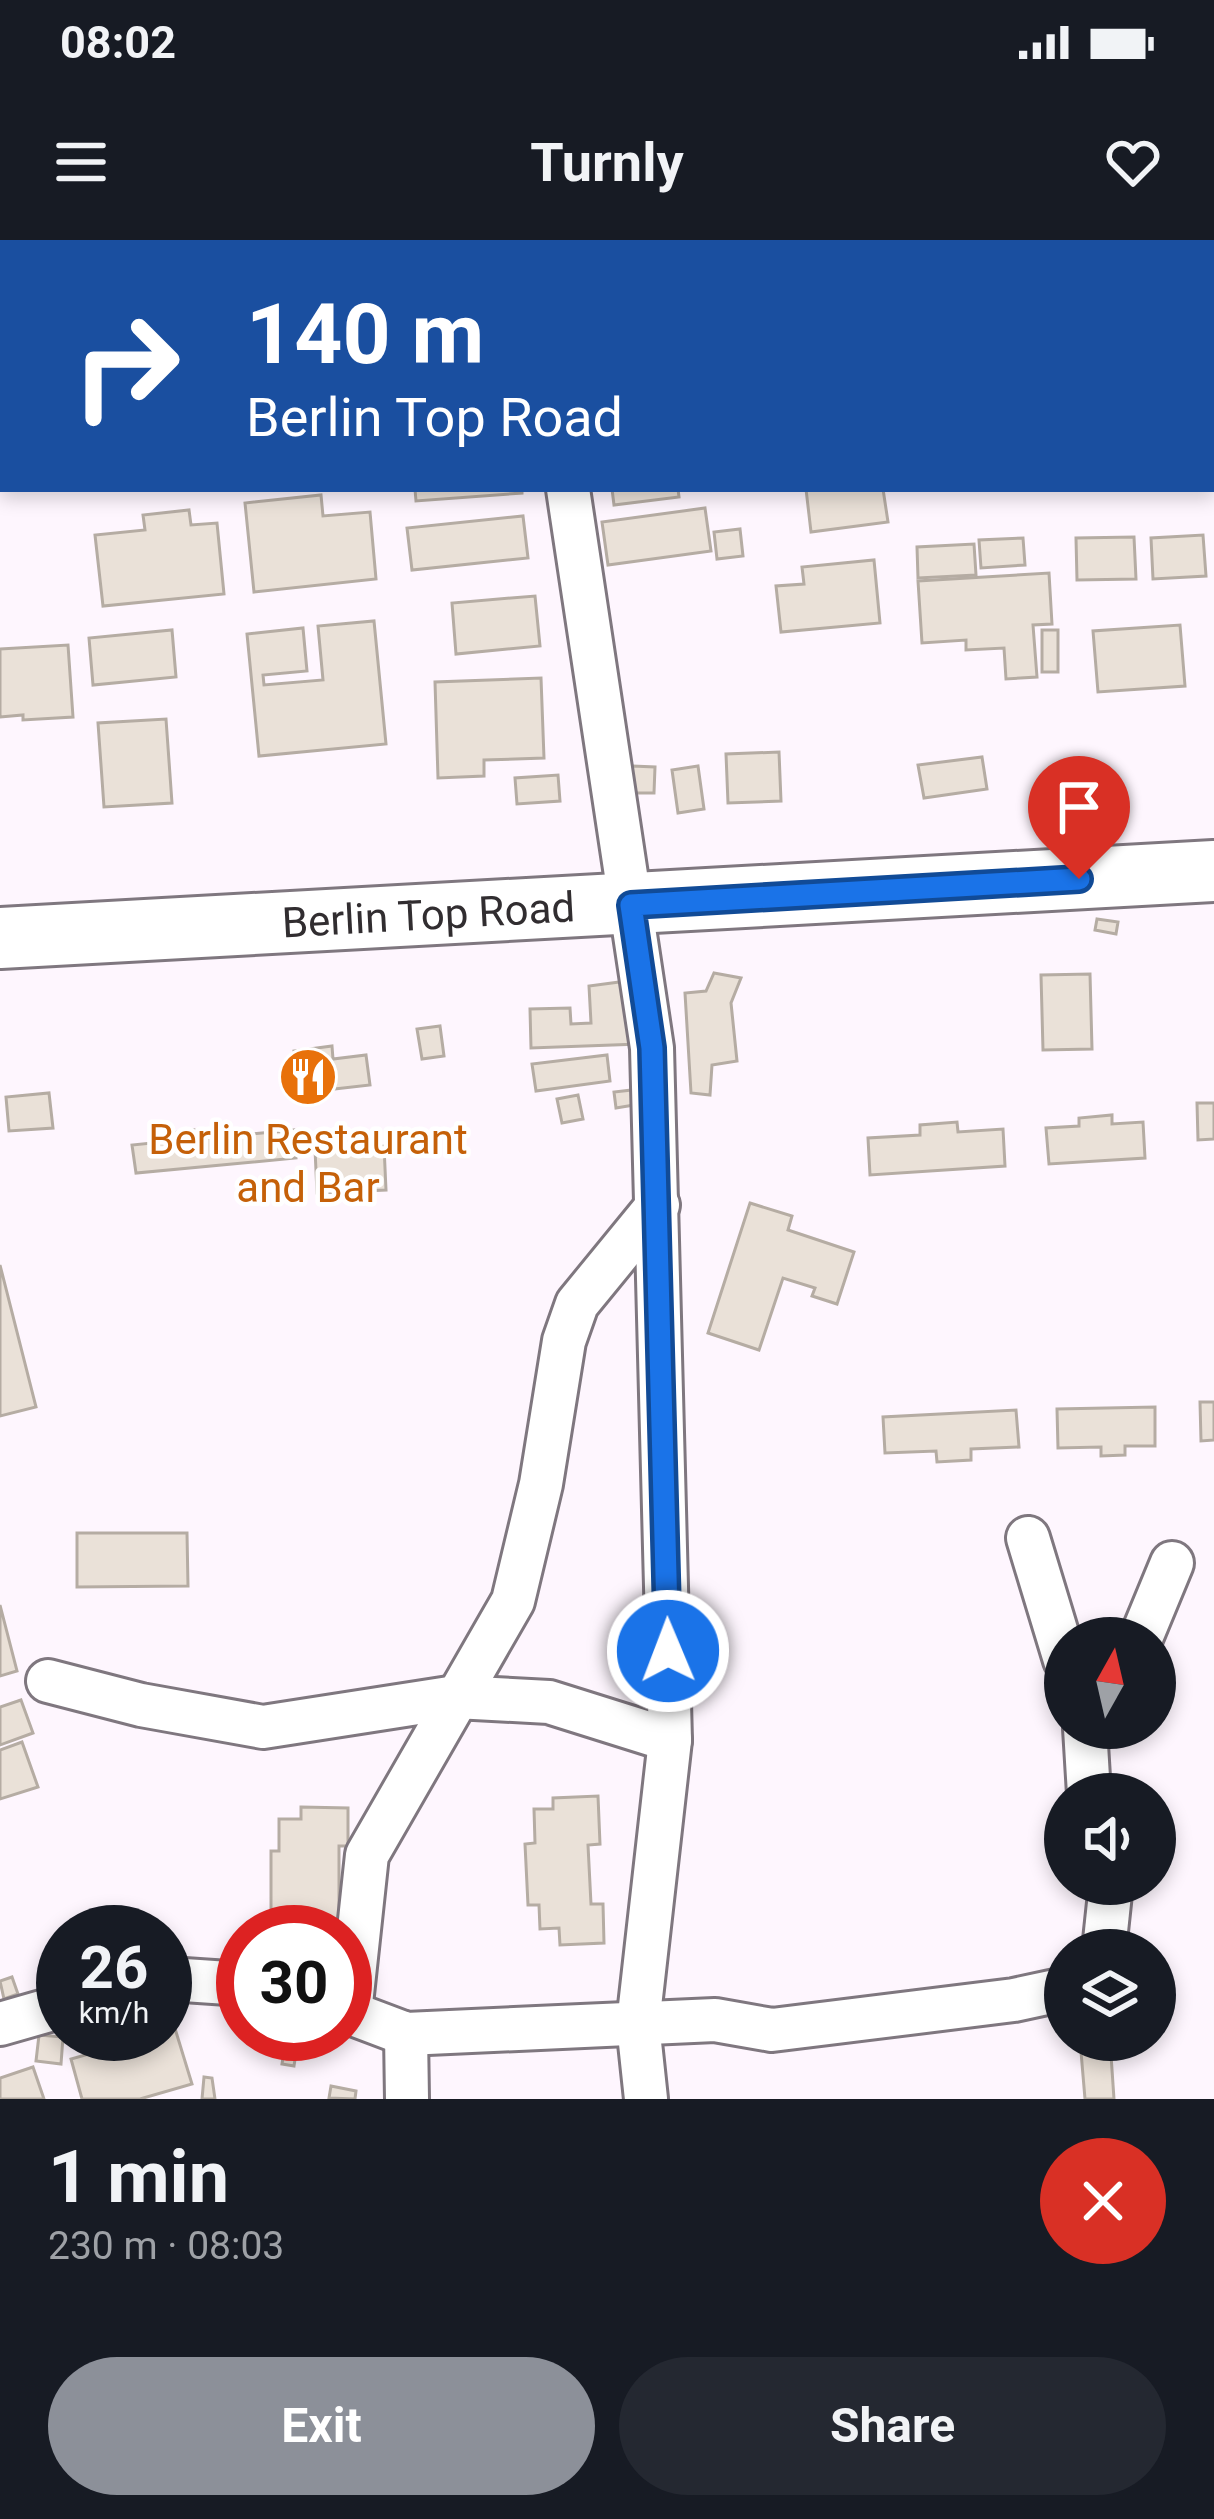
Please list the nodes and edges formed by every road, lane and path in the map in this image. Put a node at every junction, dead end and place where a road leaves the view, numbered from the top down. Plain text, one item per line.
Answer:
1 (568, 492) edge
2 (1214, 871) edge
3 (631, 905) junction
4 (0, 938) edge
5 (658, 1204) junction
6 (1028, 1538) dead end
7 (1172, 1563) dead end
8 (1052, 1617) edge
9 (1150, 1617) edge
10 (48, 1681) dead end
11 (456, 1697) junction
12 (670, 1740) junction
13 (361, 1905) edge
14 (1044, 1994) edge
15 (36, 2014) edge
16 (372, 2021) edge
17 (0, 2024) edge
18 (638, 2024) junction
19 (406, 2034) junction
20 (407, 2099) edge
21 (646, 2099) edge

1 - 3 street
2 - 3 street, Berlin Top Road
3 - 4 street, Berlin Top Road
3 - 5 street
5 - 11 street
5 - 12 street
6 - 8 street
7 - 9 street
10 - 11 street
11 - 12 street
11 - 13 street
12 - 18 street
14 - 18 street
15 - 17 street
16 - 19 street
18 - 19 street
18 - 21 street
19 - 20 street

